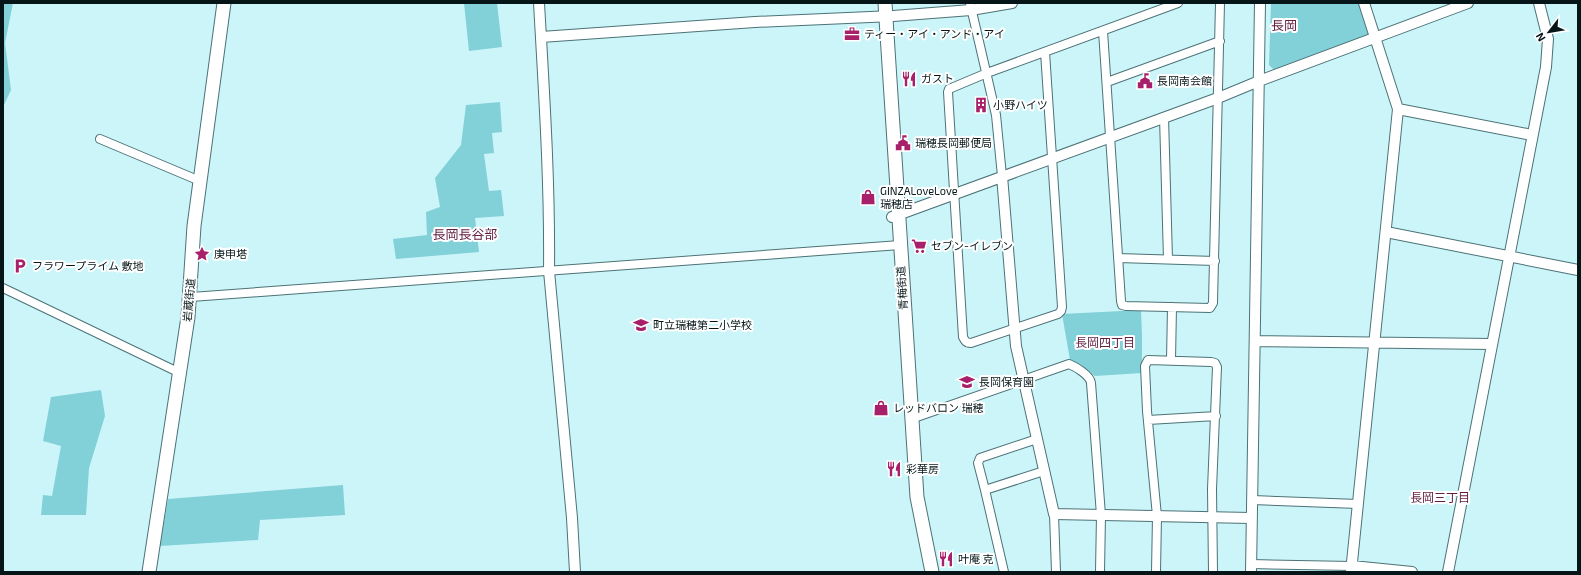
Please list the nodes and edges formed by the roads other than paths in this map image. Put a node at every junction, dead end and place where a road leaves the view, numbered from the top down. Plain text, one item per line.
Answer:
1 (224, 3) edge
2 (539, 3) edge
3 (876, 3) edge
4 (885, 3) edge
5 (1012, 3) edge
6 (1178, 3) edge
7 (1220, 3) edge
8 (1260, 3) edge
9 (1364, 3) edge
10 (1468, 3) edge
11 (1539, 3) edge
12 (970, 6) edge
13 (882, 16) junction
14 (1103, 31) junction
15 (541, 37) junction
16 (1375, 38) junction
17 (1220, 41) junction
18 (1045, 52) junction
19 (987, 73) junction
20 (1258, 81) junction
21 (1107, 82) junction
22 (1218, 98) junction
23 (1398, 109) junction
24 (1164, 117) junction
25 (1532, 135) junction
26 (1110, 137) junction
27 (100, 139) dead end
28 (1052, 158) junction
29 (1002, 176) junction
30 (200, 181) junction
31 (954, 194) junction
32 (895, 215) junction
33 (1386, 232) junction
34 (897, 246) junction
35 (1509, 256) junction
36 (1118, 258) junction
37 (1168, 259) junction
38 (1215, 260) junction
39 (1578, 270) edge
40 (549, 271) junction
41 (3, 288) edge
42 (191, 297) junction
43 (1172, 307) junction
44 (1014, 328) junction
45 (1255, 341) junction
46 (1374, 342) junction
47 (1492, 344) junction
48 (1171, 360) junction
49 (180, 373) junction
50 (1024, 380) junction
51 (1216, 416) junction
52 (911, 419) junction
53 (1148, 420) junction
54 (1037, 439) junction
55 (1044, 471) junction
56 (985, 490) junction
57 (1252, 500) junction
58 (1358, 504) junction
59 (1054, 514) junction
60 (1101, 515) junction
61 (1157, 516) junction
62 (1212, 517) junction
63 (1252, 518) junction
64 (1251, 568) edge
65 (1352, 569) edge
66 (149, 572) edge
67 (575, 572) edge
68 (925, 572) edge
69 (932, 572) edge
70 (1004, 572) edge
71 (1056, 572) edge
72 (1100, 572) edge
73 (1156, 572) edge
74 (1213, 572) edge
75 (1412, 572) edge
76 (1448, 572) edge

1 - 30 main road, 岩蔵街道
2 - 15 street
3 - 13 main road, 青梅街道
4 - 13 main road, 青梅街道
5 - 12 street
6 - 14 street
7 - 17 street
8 - 20 street
9 - 16 street
10 - 16 street
11 - 25 street
12 - 13 street
12 - 19 street
13 - 15 street
13 - 32 main road, 青梅街道
14 - 18 street
14 - 21 street
15 - 40 street
16 - 20 street
16 - 23 street
17 - 21 street
17 - 22 street
18 - 19 street
18 - 28 street
19 - 29 street
19 - 31 street
20 - 22 street
20 - 45 street
21 - 26 street
22 - 24 street
22 - 38 street
23 - 25 street
23 - 33 street
24 - 26 street
24 - 37 street
25 - 35 street
26 - 28 street
26 - 36 street
27 - 30 street
28 - 29 street
28 - 44 street
29 - 31 street
29 - 44 street
30 - 42 main road, 岩蔵街道
31 - 32 street
31 - 44 street
32 - 34 main road, 青梅街道
33 - 35 street
33 - 46 street
34 - 40 street
34 - 52 main road, 青梅街道
34 - 68 main road, 青梅街道
35 - 39 street
35 - 47 street
36 - 37 street
36 - 43 street
37 - 38 street
38 - 43 street
40 - 42 street
40 - 67 street
41 - 49 street
42 - 49 main road, 岩蔵街道
43 - 48 street
44 - 50 street
45 - 46 street
45 - 57 street
46 - 47 street
46 - 58 street
47 - 76 street
48 - 51 street
48 - 53 street
49 - 66 main road, 岩蔵街道
50 - 52 street
50 - 54 street
50 - 60 street
51 - 53 street
51 - 62 street
52 - 69 main road, 青梅街道
53 - 61 street
54 - 55 street
54 - 56 street
55 - 56 street
55 - 59 street
56 - 70 street
57 - 58 street
57 - 63 street
58 - 65 street
59 - 60 street
59 - 71 street
60 - 61 street
60 - 72 street
61 - 62 street
61 - 73 street
62 - 63 street
62 - 74 street
63 - 64 street
64 - 65 street
65 - 75 street

